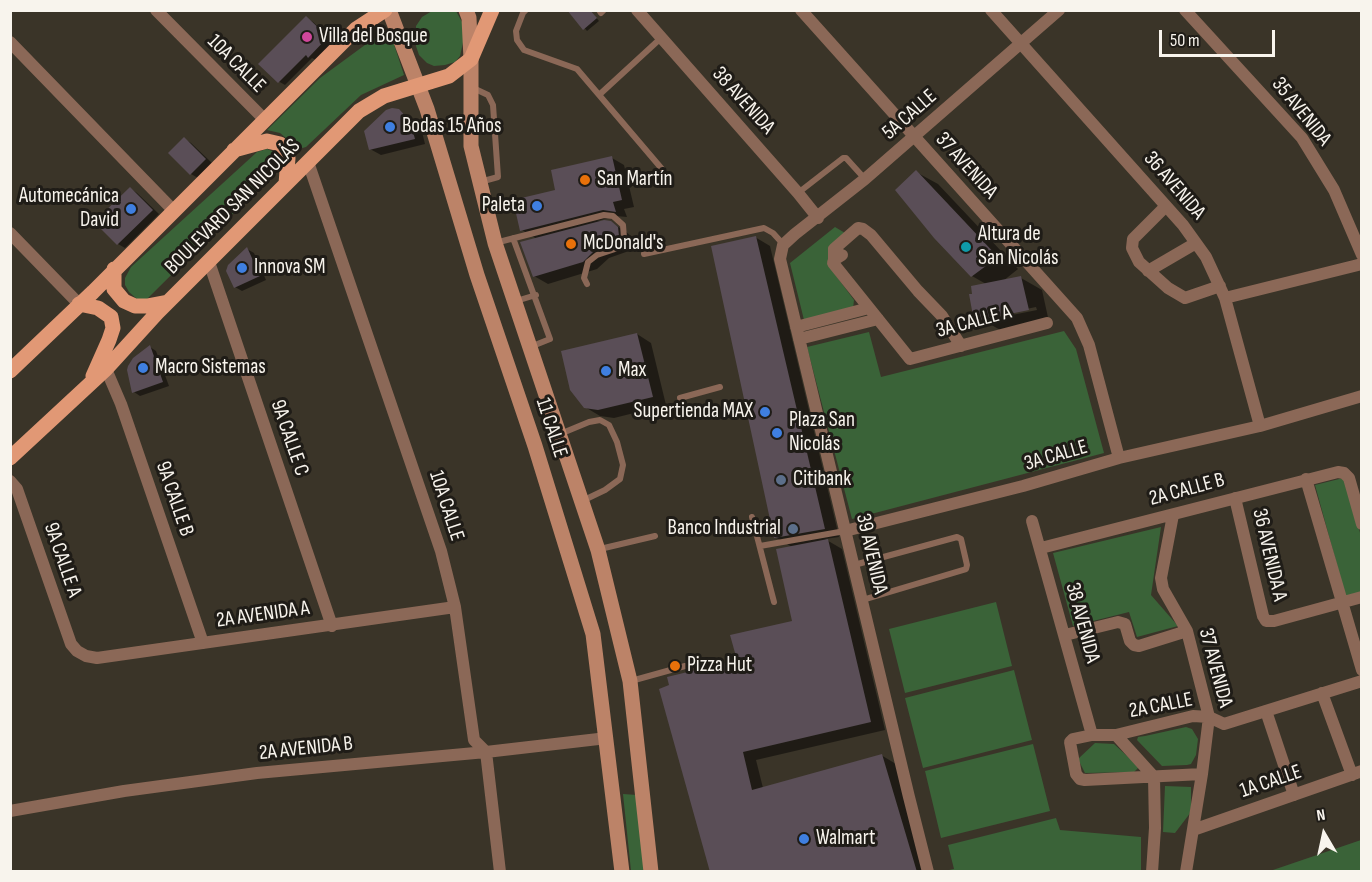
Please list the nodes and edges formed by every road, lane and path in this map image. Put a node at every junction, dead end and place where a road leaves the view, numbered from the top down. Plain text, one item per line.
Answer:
1 (156, 10) edge
2 (387, 10) edge
3 (466, 10) edge
4 (492, 10) edge
5 (599, 10) edge
6 (604, 10) edge
7 (637, 10) edge
8 (801, 10) edge
9 (992, 10) edge
10 (1059, 10) edge
11 (1185, 10) edge
12 (524, 11) edge
13 (661, 38) junction
14 (10, 42) edge
15 (1022, 43) junction
16 (471, 59) junction
17 (419, 87) junction
18 (470, 87) junction
19 (599, 95) junction
20 (264, 120) junction
21 (914, 137) junction
22 (232, 151) junction
23 (308, 162) junction
24 (662, 169) dead end
25 (865, 179) junction
26 (479, 183) junction
27 (286, 184) junction
28 (798, 193) junction
29 (1166, 206) junction
30 (173, 210) junction
31 (818, 218) junction
32 (10, 233) edge
33 (513, 238) junction
34 (495, 243) junction
35 (1196, 243) junction
36 (783, 245) junction
37 (644, 254) dead end
38 (1362, 255) edge
39 (208, 262) junction
40 (1362, 264) edge
41 (114, 269) junction
42 (1148, 271) junction
43 (587, 284) dead end
44 (1222, 292) junction
45 (536, 295) junction
46 (169, 302) junction
47 (516, 302) junction
48 (79, 304) junction
49 (869, 308) junction
50 (878, 320) junction
51 (1047, 322) dead end
52 (797, 333) junction
53 (961, 346) junction
54 (530, 347) junction
55 (106, 369) junction
56 (10, 371) edge
57 (91, 382) junction
58 (720, 387) dead end
59 (1362, 396) edge
60 (680, 398) dead end
61 (1260, 426) junction
62 (559, 434) junction
63 (10, 458) edge
64 (1119, 459) junction
65 (1306, 479) junction
66 (10, 481) edge
67 (1235, 498) junction
68 (582, 501) junction
69 (1173, 515) junction
70 (752, 517) dead end
71 (1032, 521) dead end
72 (1362, 524) edge
73 (845, 531) junction
74 (655, 536) dead end
75 (760, 546) junction
76 (1041, 548) junction
77 (598, 550) junction
78 (854, 565) junction
79 (1362, 597) edge
80 (862, 600) junction
81 (774, 602) dead end
82 (1341, 604) junction
83 (455, 607) junction
84 (332, 626) junction
85 (1187, 631) junction
86 (1065, 635) junction
87 (203, 643) junction
88 (77, 651) joint
89 (685, 666) dead end
90 (1362, 670) edge
91 (630, 681) junction
92 (1362, 681) edge
93 (1322, 693) junction
94 (1266, 711) junction
95 (1209, 717) junction
96 (1092, 735) junction
97 (1116, 735) junction
98 (607, 738) junction
99 (486, 752) junction
100 (1357, 773) edge
101 (1202, 774) junction
102 (1154, 777) junction
103 (1294, 795) junction
104 (10, 811) edge
105 (1193, 830) junction
106 (500, 872) edge
107 (622, 872) edge
108 (651, 872) edge
109 (928, 872) edge
110 (1152, 872) edge
111 (1186, 872) edge

1 - 20 street, 10A CALLE
2 - 17 main road, 11 CALLE
2 - 20 main road, BOULEVARD SAN NICOLÁS
3 - 16 main road, 11 CALLE
4 - 16 main road, BOULEVARD SAN NICOLÁS
5 - 6 lane
7 - 13 street, 38 AVENIDA
8 - 21 street, 37 AVENIDA
9 - 15 street, 36 AVENIDA
10 - 15 street, 5A CALLE
11 - 38 street, 35 AVENIDA
12 - 19 lane
13 - 19 lane
13 - 28 street, 38 AVENIDA
14 - 30 street
15 - 21 street, 5A CALLE
15 - 29 street, 36 AVENIDA
16 - 17 main road, BOULEVARD SAN NICOLÁS
16 - 18 main road, 11 CALLE
17 - 23 main road, BOULEVARD SAN NICOLÁS
17 - 98 main road, 11 CALLE
18 - 26 main road, 11 CALLE
18 - 26 lane
19 - 24 lane
20 - 22 main road, BOULEVARD SAN NICOLÁS
21 - 25 street, 5A CALLE
21 - 64 street, 37 AVENIDA
22 - 27 main road
22 - 30 main road, BOULEVARD SAN NICOLÁS
23 - 27 main road, BOULEVARD SAN NICOLÁS
23 - 83 street, 10A CALLE
25 - 28 lane
25 - 31 street, 5A CALLE
26 - 34 main road, 11 CALLE
27 - 39 main road, BOULEVARD SAN NICOLÁS
28 - 31 street, 38 AVENIDA
29 - 35 street, 36 AVENIDA
29 - 42 street
30 - 41 main road, BOULEVARD SAN NICOLÁS
31 - 36 street, 5A CALLE
32 - 48 street
33 - 34 lane
33 - 43 lane
33 - 45 lane
34 - 47 main road, 11 CALLE
35 - 42 street
35 - 44 street, 36 AVENIDA
36 - 37 lane
36 - 52 street, 39 AVENIDA
39 - 46 main road, BOULEVARD SAN NICOLÁS
39 - 84 street, 9A CALLE C
40 - 44 street
41 - 46 main road
41 - 48 main road, BOULEVARD SAN NICOLÁS
42 - 44 street
44 - 61 street, 36 AVENIDA
45 - 47 lane
45 - 54 lane
46 - 55 main road, BOULEVARD SAN NICOLÁS
47 - 54 main road, 11 CALLE
48 - 56 main road, BOULEVARD SAN NICOLÁS
48 - 57 main road
49 - 50 street
49 - 52 street
49 - 53 street
50 - 52 street
50 - 53 street, 3A CALLE A
51 - 53 street, 3A CALLE A
52 - 73 street, 39 AVENIDA
54 - 62 main road, 11 CALLE
55 - 57 main road, BOULEVARD SAN NICOLÁS
55 - 87 street, 9A CALLE B
57 - 63 main road, BOULEVARD SAN NICOLÁS
58 - 60 lane
59 - 61 street, 3A CALLE
61 - 64 street, 3A CALLE
62 - 68 main road, 11 CALLE
62 - 68 lane
64 - 73 street, 3A CALLE
65 - 67 street, 2A CALLE B
65 - 72 street, 2A CALLE B
65 - 82 street
66 - 88 street, 9A CALLE A
67 - 69 street, 2A CALLE B
67 - 82 street, 36 AVENIDA A
68 - 77 main road, 11 CALLE
69 - 76 street, 2A CALLE B
69 - 85 street, 37 AVENIDA
70 - 75 lane
71 - 76 street, 38 AVENIDA
73 - 75 lane, 3A CALLE
73 - 78 street, 39 AVENIDA
74 - 77 lane
75 - 81 lane
76 - 86 street, 38 AVENIDA
77 - 91 main road, 11 CALLE
78 - 80 street, 39 AVENIDA
78 - 80 lane
79 - 82 street
80 - 109 street, 39 AVENIDA
82 - 90 street
83 - 84 street, 2A AVENIDA A
83 - 99 street, 10A CALLE
84 - 87 street, 2A AVENIDA A
85 - 86 street
85 - 95 street, 37 AVENIDA
86 - 96 street, 38 AVENIDA
87 - 88 street, 2A AVENIDA A
89 - 91 lane
91 - 108 main road, 11 CALLE
92 - 93 street, 2A CALLE
93 - 94 street, 2A CALLE
93 - 100 street
94 - 95 street, 2A CALLE
94 - 103 street
95 - 97 street, 2A CALLE
95 - 101 street, 37 AVENIDA
96 - 97 street, 2A CALLE
96 - 102 street, 2A CALLE
97 - 102 street
98 - 99 street, 2A AVENIDA B
98 - 107 main road, 11 CALLE
99 - 104 street, 2A AVENIDA B
99 - 106 street, 10A CALLE
100 - 103 street, 1A CALLE
101 - 102 street
101 - 105 street, 37 AVENIDA
102 - 110 street
103 - 105 street, 1A CALLE
105 - 111 street, 37 AVENIDA

